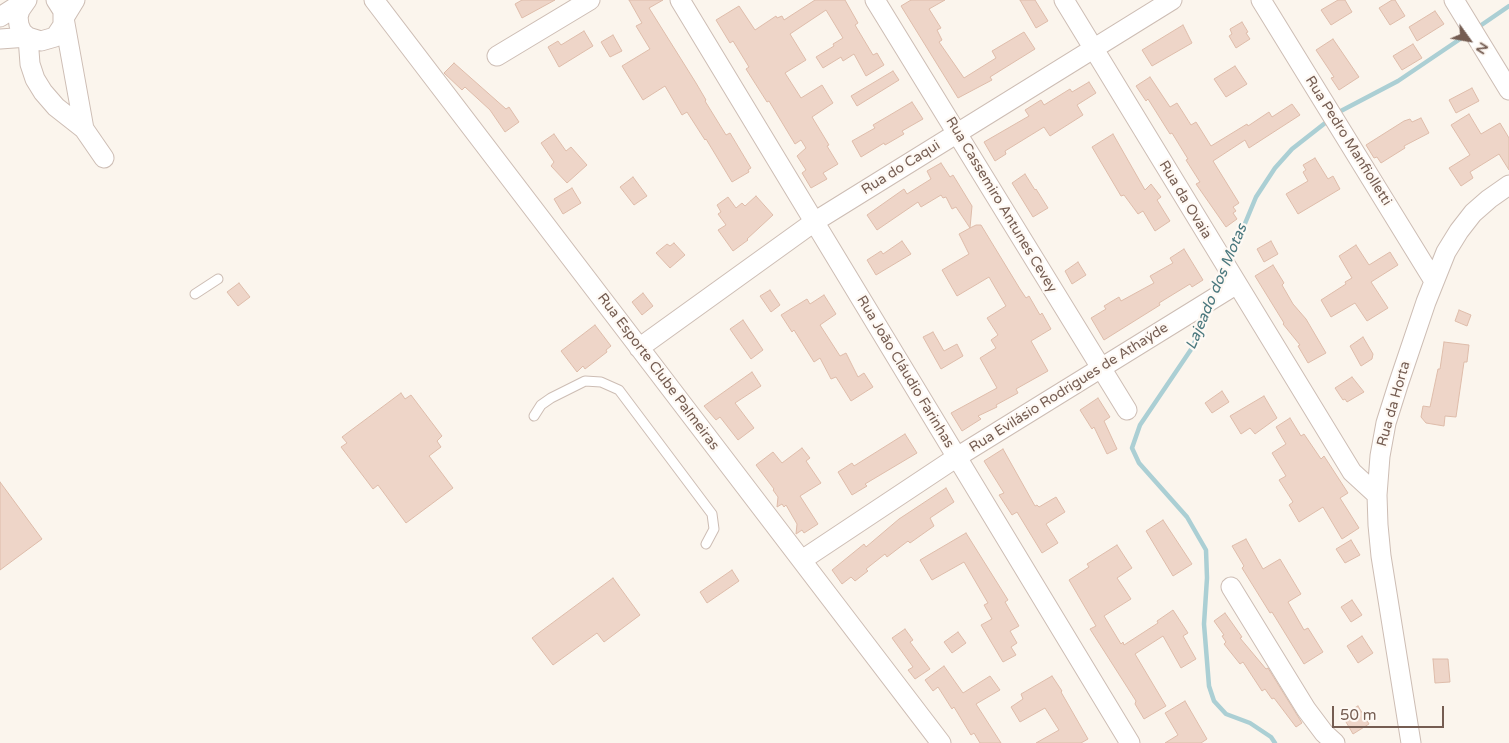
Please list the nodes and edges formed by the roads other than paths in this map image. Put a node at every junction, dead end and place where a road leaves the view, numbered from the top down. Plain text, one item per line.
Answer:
1 (26, 0) edge
2 (56, 0) edge
3 (75, 0) edge
4 (374, 0) edge
5 (590, 0) edge
6 (680, 0) edge
7 (876, 0) edge
8 (1064, 0) edge
9 (1172, 0) edge
10 (1261, 0) edge
11 (1454, 0) edge
12 (563, 7) edge
13 (0, 17) edge
14 (64, 18) junction
15 (28, 37) junction
16 (0, 39) edge
17 (1093, 49) junction
18 (497, 56) dead end
19 (1509, 90) edge
20 (84, 129) junction
21 (957, 133) junction
22 (104, 158) dead end
23 (1509, 185) edge
24 (814, 222) junction
25 (218, 279) dead end
26 (1434, 281) junction
27 (1231, 285) junction
28 (195, 294) dead end
29 (639, 348) junction
30 (1101, 368) junction
31 (1127, 410) dead end
32 (534, 416) dead end
33 (957, 457) junction
34 (1377, 496) junction
35 (706, 544) dead end
36 (802, 560) junction
37 (1231, 587) dead end
38 (941, 743) edge
39 (1130, 743) edge
40 (1335, 743) edge
41 (1411, 743) edge

1 - 13 street
1 - 15 street
2 - 14 street
3 - 14 street
4 - 29 street, Rua Esporte Clube Palmeiras
5 - 12 street
6 - 24 street, Rua João Cláudio Farinhas
7 - 21 street, Rua Cassemiro Antunes Cevey
8 - 17 street, Rua da Ovaia
9 - 17 street, Rua do Caqui
10 - 26 street, Rua Pedro Manfiolletti
11 - 19 street
12 - 18 street
14 - 15 street
14 - 20 street
15 - 16 street
15 - 20 street
17 - 21 street, Rua do Caqui
17 - 27 street, Rua da Ovaia
20 - 22 street
21 - 24 street, Rua do Caqui
21 - 30 street, Rua Cassemiro Antunes Cevey
23 - 26 street, Rua da Horta
24 - 29 street, Rua do Caqui
24 - 33 street, Rua João Cláudio Farinhas
25 - 28 lane
26 - 34 street, Rua da Horta
27 - 30 street, Rua Evilásio Rodrigues de Athaýde
27 - 34 street, Rua da Ovaia
29 - 36 street, Rua Esporte Clube Palmeiras
30 - 31 street, Rua Cassemiro Antunes Cevey
30 - 33 street, Rua Evilásio Rodrigues de Athaýde
32 - 35 lane
33 - 36 street, Rua Evilásio Rodrigues de Athaýde
33 - 39 street, Rua João Cláudio Farinhas
34 - 41 street, Rua da Horta
36 - 38 street, Rua Esporte Clube Palmeiras
37 - 40 street

